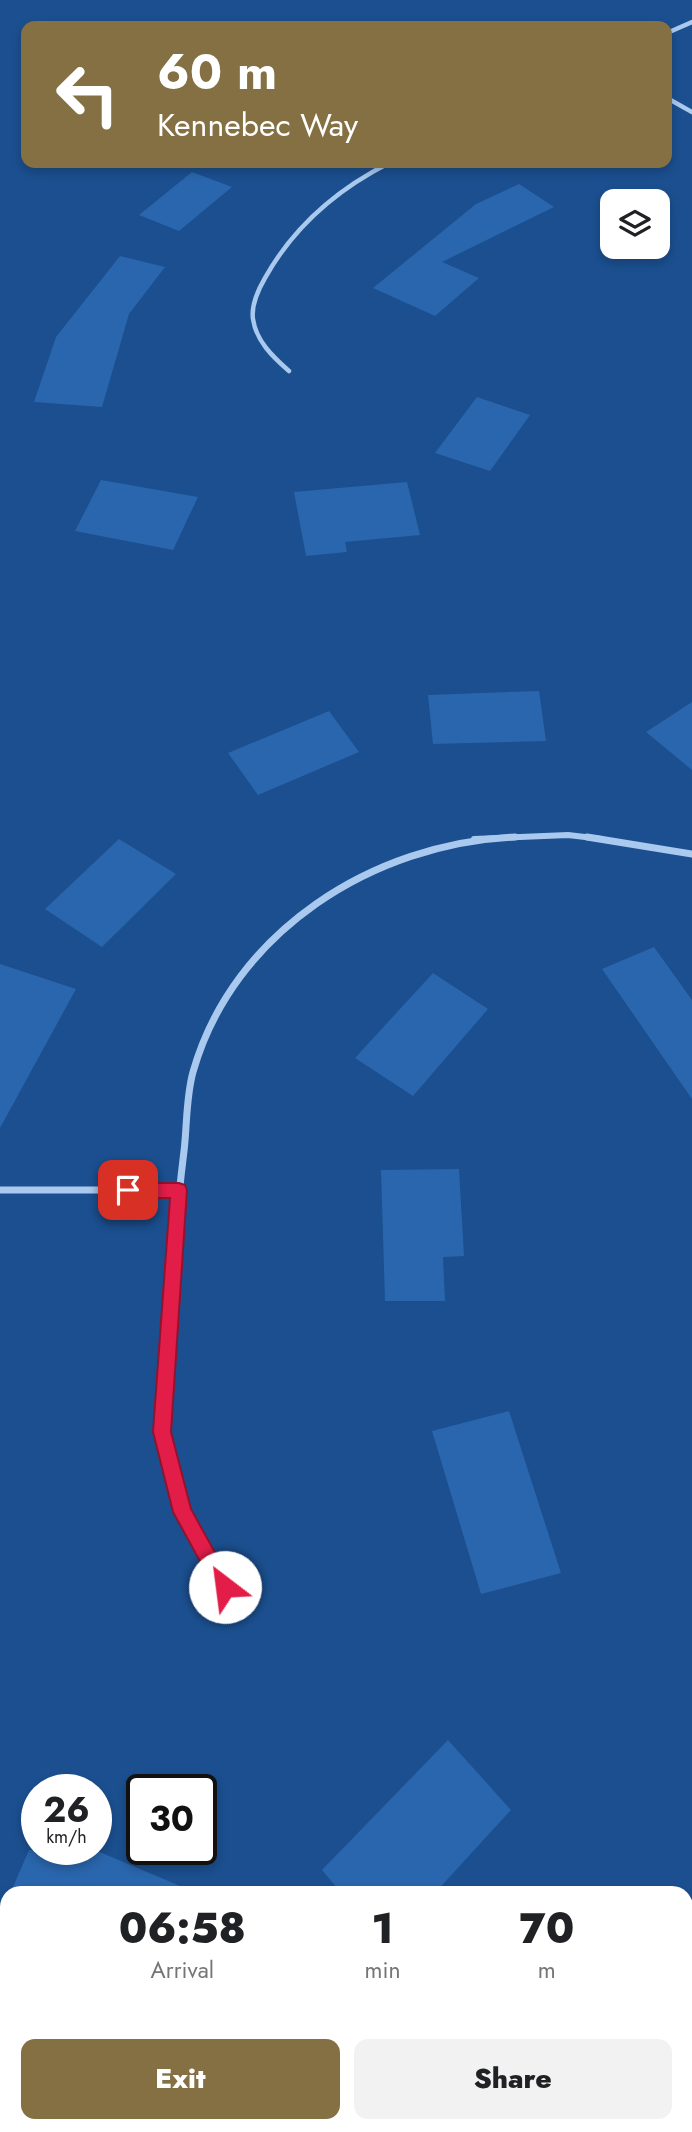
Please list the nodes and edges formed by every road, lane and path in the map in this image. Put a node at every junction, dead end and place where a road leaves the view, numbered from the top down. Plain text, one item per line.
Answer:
1 (692, 22) edge
2 (672, 31) edge
3 (672, 101) edge
4 (692, 112) edge
5 (380, 168) edge
6 (289, 371) dead end
7 (692, 854) edge
8 (0, 1190) edge
9 (179, 1190) junction
10 (225, 1587) dead end

1 - 2 street
3 - 4 street
5 - 6 street
7 - 9 street
8 - 9 street
9 - 10 street

